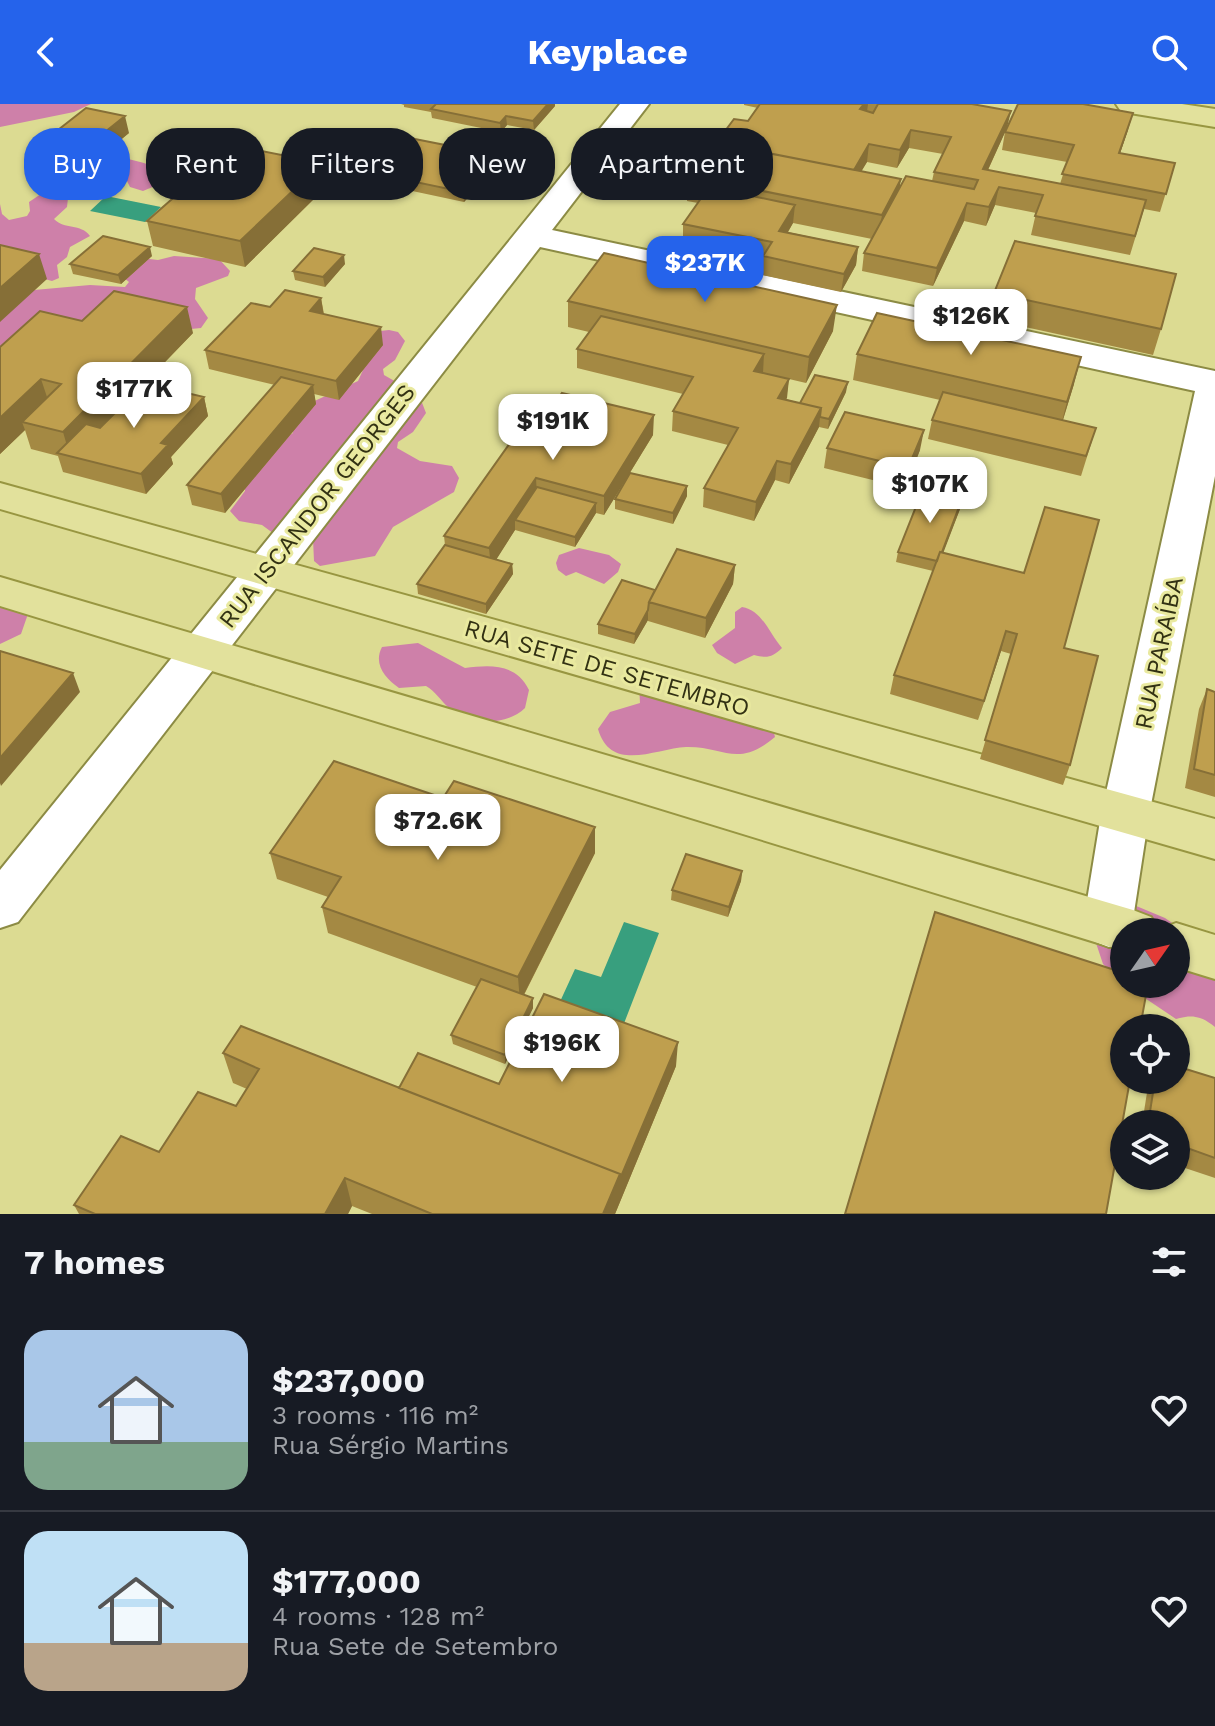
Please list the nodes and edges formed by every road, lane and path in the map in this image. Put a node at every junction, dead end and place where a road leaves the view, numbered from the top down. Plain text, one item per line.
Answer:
1 (635, 104) edge
2 (1130, 104) edge
3 (1215, 118) edge
4 (531, 235) junction
5 (1215, 383) edge
6 (0, 496) edge
7 (264, 571) junction
8 (0, 591) edge
9 (204, 652) junction
10 (1125, 815) junction
11 (1215, 839) edge
12 (0, 907) edge
13 (1121, 918) edge
14 (1110, 925) edge
15 (1190, 949) edge
16 (1215, 957) edge

1 - 4 street, RUA ISCANDOR GEORGES
2 - 3 main road
4 - 5 street
4 - 7 street, RUA ISCANDOR GEORGES
5 - 10 street, RUA PARAÍBA
6 - 7 main road, RUA SETE DE SETEMBRO
7 - 9 street, RUA ISCANDOR GEORGES
7 - 10 main road, RUA SETE DE SETEMBRO
8 - 9 main road
9 - 12 street, RUA ISCANDOR GEORGES
9 - 14 main road
10 - 11 main road, RUA SETE DE SETEMBRO
10 - 13 street, RUA PARAÍBA
15 - 16 main road

